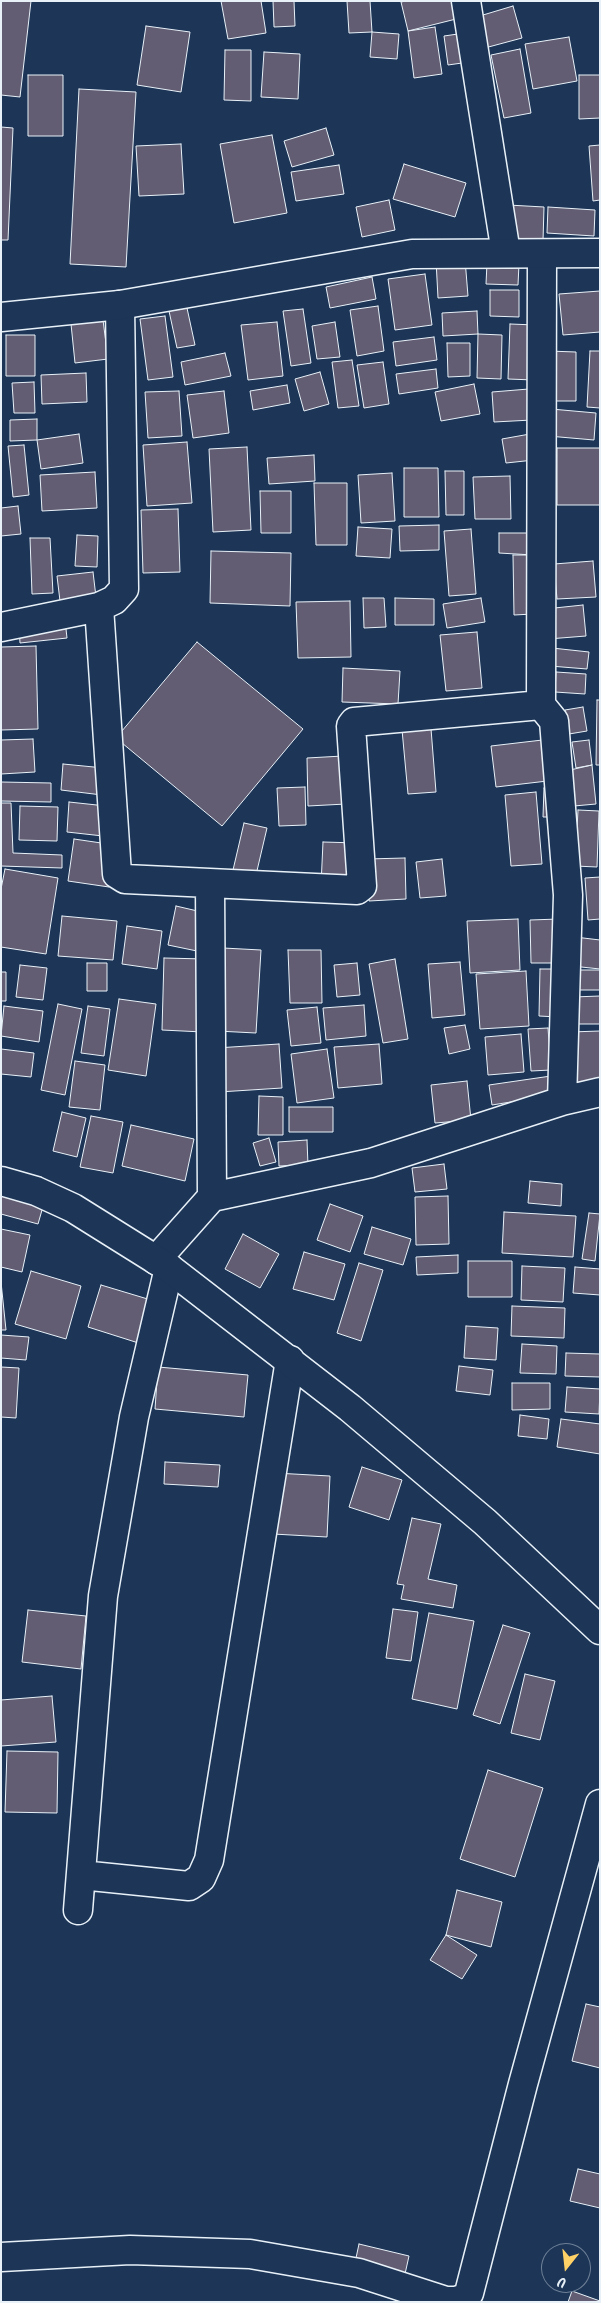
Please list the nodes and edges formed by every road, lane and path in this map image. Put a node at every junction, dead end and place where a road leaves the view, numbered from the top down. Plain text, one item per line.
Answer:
1 (466, 1) edge
2 (506, 253) junction
3 (600, 253) edge
4 (542, 254) junction
5 (120, 304) junction
6 (1, 316) edge
7 (100, 607) junction
8 (1, 627) edge
9 (541, 705) junction
10 (210, 885) junction
11 (600, 1092) edge
12 (562, 1101) junction
13 (1, 1181) edge
14 (212, 1197) junction
15 (163, 1264) junction
16 (290, 1360) junction
17 (600, 1630) edge
18 (600, 1804) edge
19 (81, 1875) junction
20 (78, 1910) dead end
21 (1, 2257) edge

1 - 2 street
2 - 4 street
2 - 5 street
3 - 4 street
4 - 9 street
5 - 6 street
5 - 7 street
7 - 8 street
7 - 10 street
9 - 10 street
9 - 12 street
10 - 14 street
11 - 12 street
12 - 14 street
13 - 15 street
14 - 15 street
15 - 16 street
15 - 19 street
16 - 17 street
16 - 19 street
18 - 21 street
19 - 20 street

